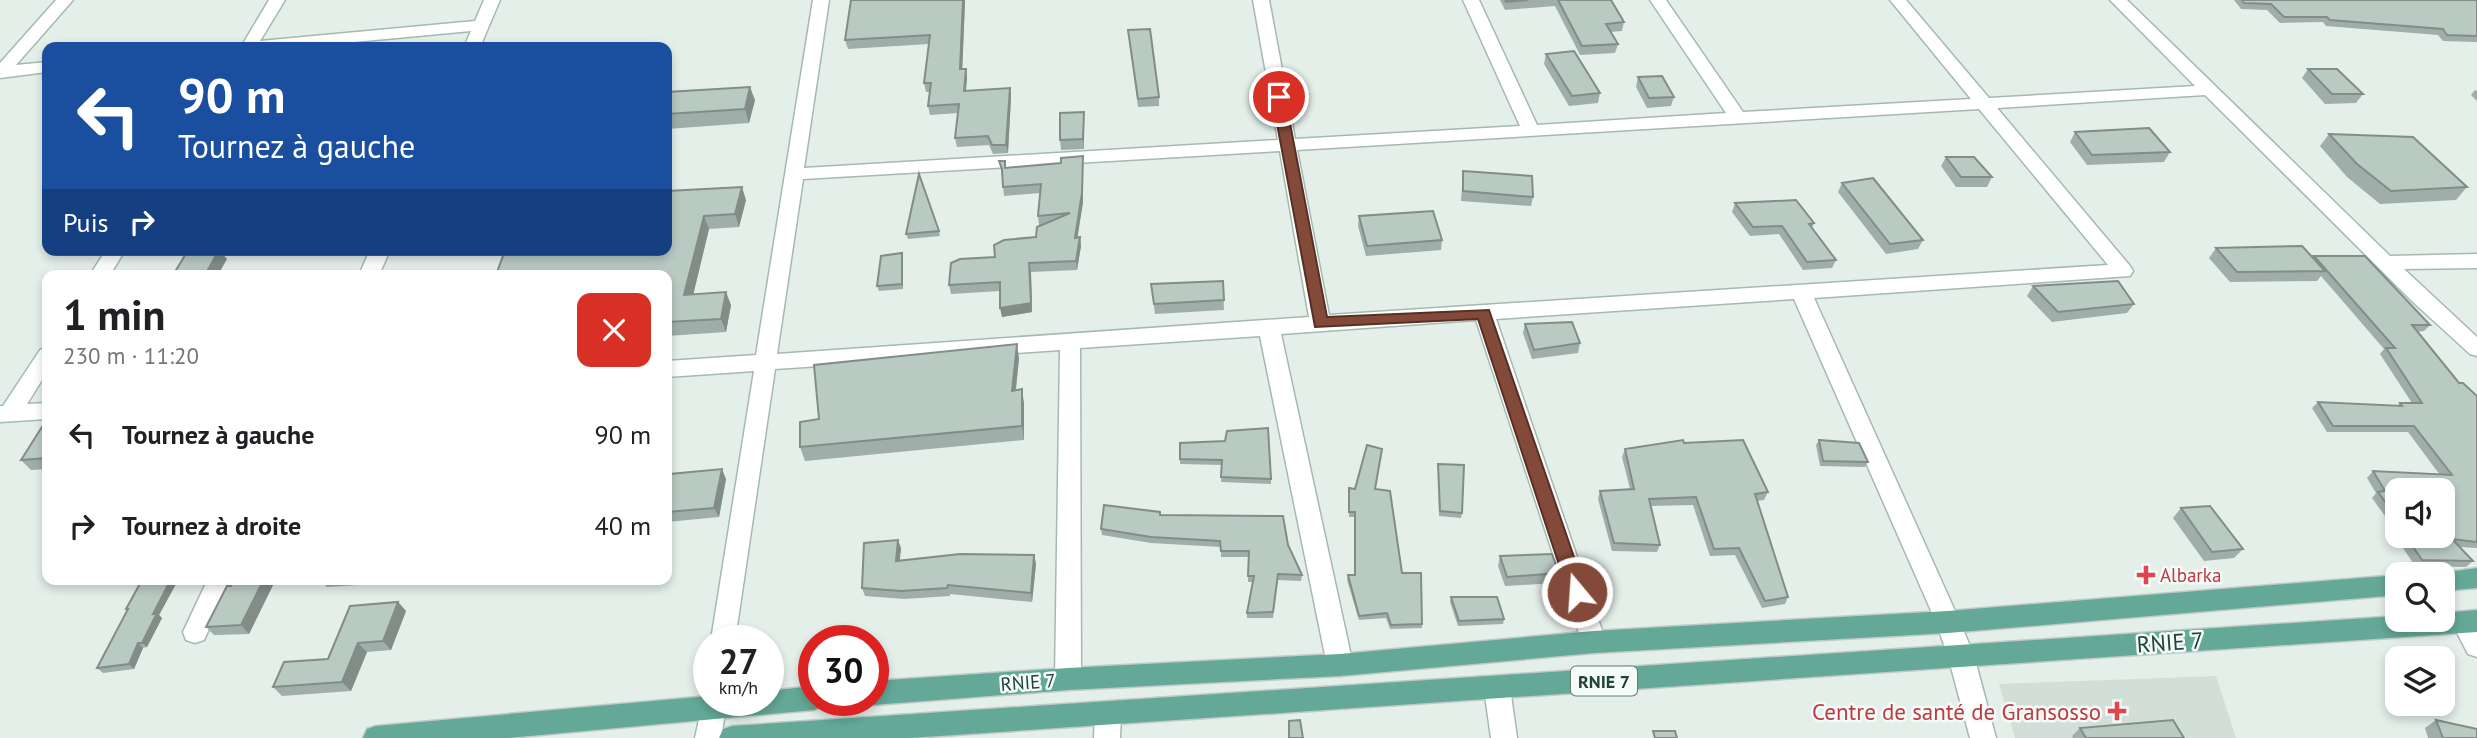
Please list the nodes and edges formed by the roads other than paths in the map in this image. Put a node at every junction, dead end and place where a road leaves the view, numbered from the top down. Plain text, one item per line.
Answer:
1 (65, 0) edge
2 (277, 0) edge
3 (492, 0) edge
4 (821, 0) edge
5 (1261, 0) edge
6 (1471, 0) edge
7 (1658, 0) edge
8 (1898, 0) edge
9 (2118, 0) edge
10 (481, 25) junction
11 (254, 42) edge
12 (303, 42) edge
13 (474, 42) edge
14 (42, 68) edge
15 (1, 72) edge
16 (2210, 90) junction
17 (1984, 104) junction
18 (1738, 118) junction
19 (1531, 131) junction
20 (1287, 145) junction
21 (793, 174) junction
22 (2477, 261) edge
23 (2385, 263) junction
24 (1801, 292) junction
25 (1484, 314) junction
26 (1320, 323) junction
27 (1269, 328) junction
28 (1070, 342) junction
29 (2477, 349) edge
30 (42, 362) edge
31 (766, 362) junction
32 (672, 369) edge
33 (42, 411) edge
34 (4, 414) edge
35 (2477, 578) edge
36 (2455, 580) edge
37 (217, 585) edge
38 (2385, 586) edge
39 (1948, 622) junction
40 (2470, 622) edge
41 (725, 625) edge
42 (195, 632) dead end
43 (1594, 642) junction
44 (2477, 646) edge
45 (1961, 656) junction
46 (1340, 665) junction
47 (1068, 679) junction
48 (1497, 688) junction
49 (889, 692) edge
50 (693, 704) edge
51 (711, 716) edge
52 (1107, 726) edge
53 (376, 738) edge
54 (708, 738) edge
55 (732, 738) edge
56 (1504, 738) edge
57 (1983, 738) edge

1 - 15 street
2 - 11 street
3 - 10 street
4 - 21 street
5 - 20 street
6 - 19 street
7 - 18 street
8 - 17 street
9 - 16 street
10 - 12 street
10 - 13 street
14 - 15 street
16 - 17 street
16 - 23 street
17 - 18 street
17 - 24 street
18 - 19 street
19 - 20 street
20 - 21 street
20 - 26 street
21 - 31 street
22 - 23 street
23 - 29 street
24 - 25 street
24 - 39 street
25 - 26 street
25 - 43 street
26 - 27 street
27 - 28 street
27 - 46 street
28 - 31 street
28 - 47 street
30 - 34 street
31 - 32 street
31 - 41 street
33 - 34 street
35 - 36 main road
37 - 42 street
38 - 39 main road, RNIE 7 / RNIE 7
39 - 43 main road, RNIE 7 / RNIE 7
39 - 45 street
40 - 44 street
40 - 45 main road, RNIE 7 / RNIE 7
43 - 46 main road, RNIE 7 / RNIE 7
45 - 48 main road, RNIE 7 / RNIE 7
45 - 57 street
46 - 47 main road, RNIE 7 / RNIE 7
47 - 49 main road, RNIE 7 / RNIE 7
48 - 52 main road, RNIE 7 / RNIE 7
48 - 56 street
50 - 53 main road
51 - 54 street
52 - 55 main road, RNIE 7 / RNIE 7

